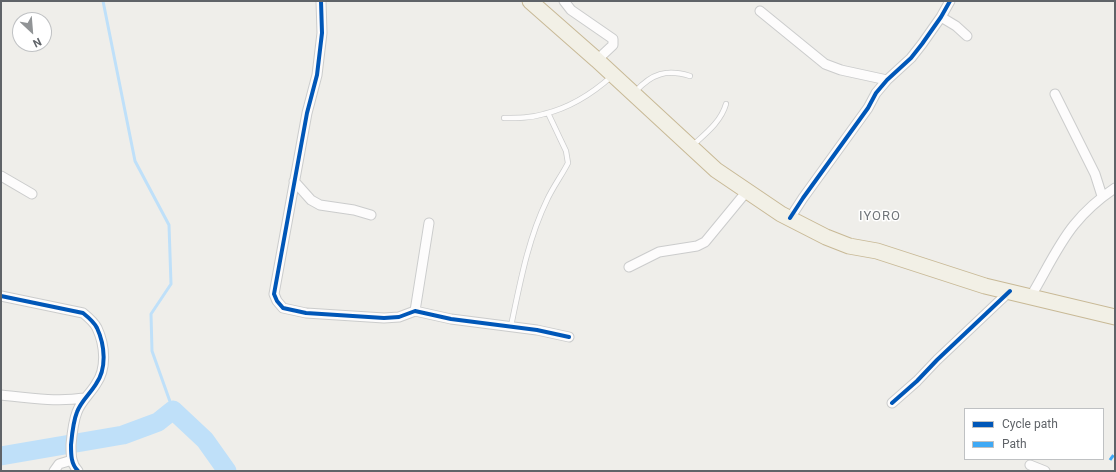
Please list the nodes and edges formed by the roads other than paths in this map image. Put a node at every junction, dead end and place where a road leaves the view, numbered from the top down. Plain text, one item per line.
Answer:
1 (321, 1) edge
2 (530, 1) edge
3 (564, 1) edge
4 (950, 1) edge
5 (760, 11) dead end
6 (941, 17) junction
7 (967, 36) dead end
8 (597, 60) junction
9 (613, 75) junction
10 (690, 76) dead end
11 (887, 80) junction
12 (634, 94) junction
13 (1055, 94) dead end
14 (726, 104) dead end
15 (548, 113) junction
16 (504, 118) dead end
17 (691, 147) junction
18 (1, 176) edge
19 (294, 181) junction
20 (1115, 188) edge
21 (747, 191) junction
22 (32, 194) dead end
23 (1102, 196) junction
24 (371, 215) dead end
25 (790, 218) junction
26 (429, 223) dead end
27 (628, 267) dead end
28 (1010, 292) junction
29 (1, 296) edge
30 (1031, 296) junction
31 (414, 310) junction
32 (1115, 317) edge
33 (511, 326) junction
34 (570, 338) dead end
35 (1, 395) edge
36 (84, 398) junction
37 (892, 403) dead end
38 (72, 460) junction
39 (1030, 465) dead end
40 (54, 471) edge
41 (78, 471) edge
42 (1045, 471) edge

1 - 19 street
2 - 8 highway
3 - 8 street
4 - 6 street
5 - 11 street
6 - 7 street
6 - 11 street
8 - 9 highway
9 - 12 highway
9 - 15 lane
10 - 12 lane
11 - 25 street
12 - 17 highway
13 - 23 street
14 - 17 lane
15 - 16 lane
15 - 33 lane
17 - 21 highway
18 - 22 street
19 - 24 street
19 - 31 street
20 - 23 street
21 - 25 highway
21 - 27 street
23 - 30 street
25 - 28 highway
26 - 31 street
28 - 30 highway
28 - 37 street
29 - 36 street
30 - 32 highway
31 - 33 street
33 - 34 street
35 - 36 street
36 - 38 street
38 - 40 street
38 - 41 street
39 - 42 street

